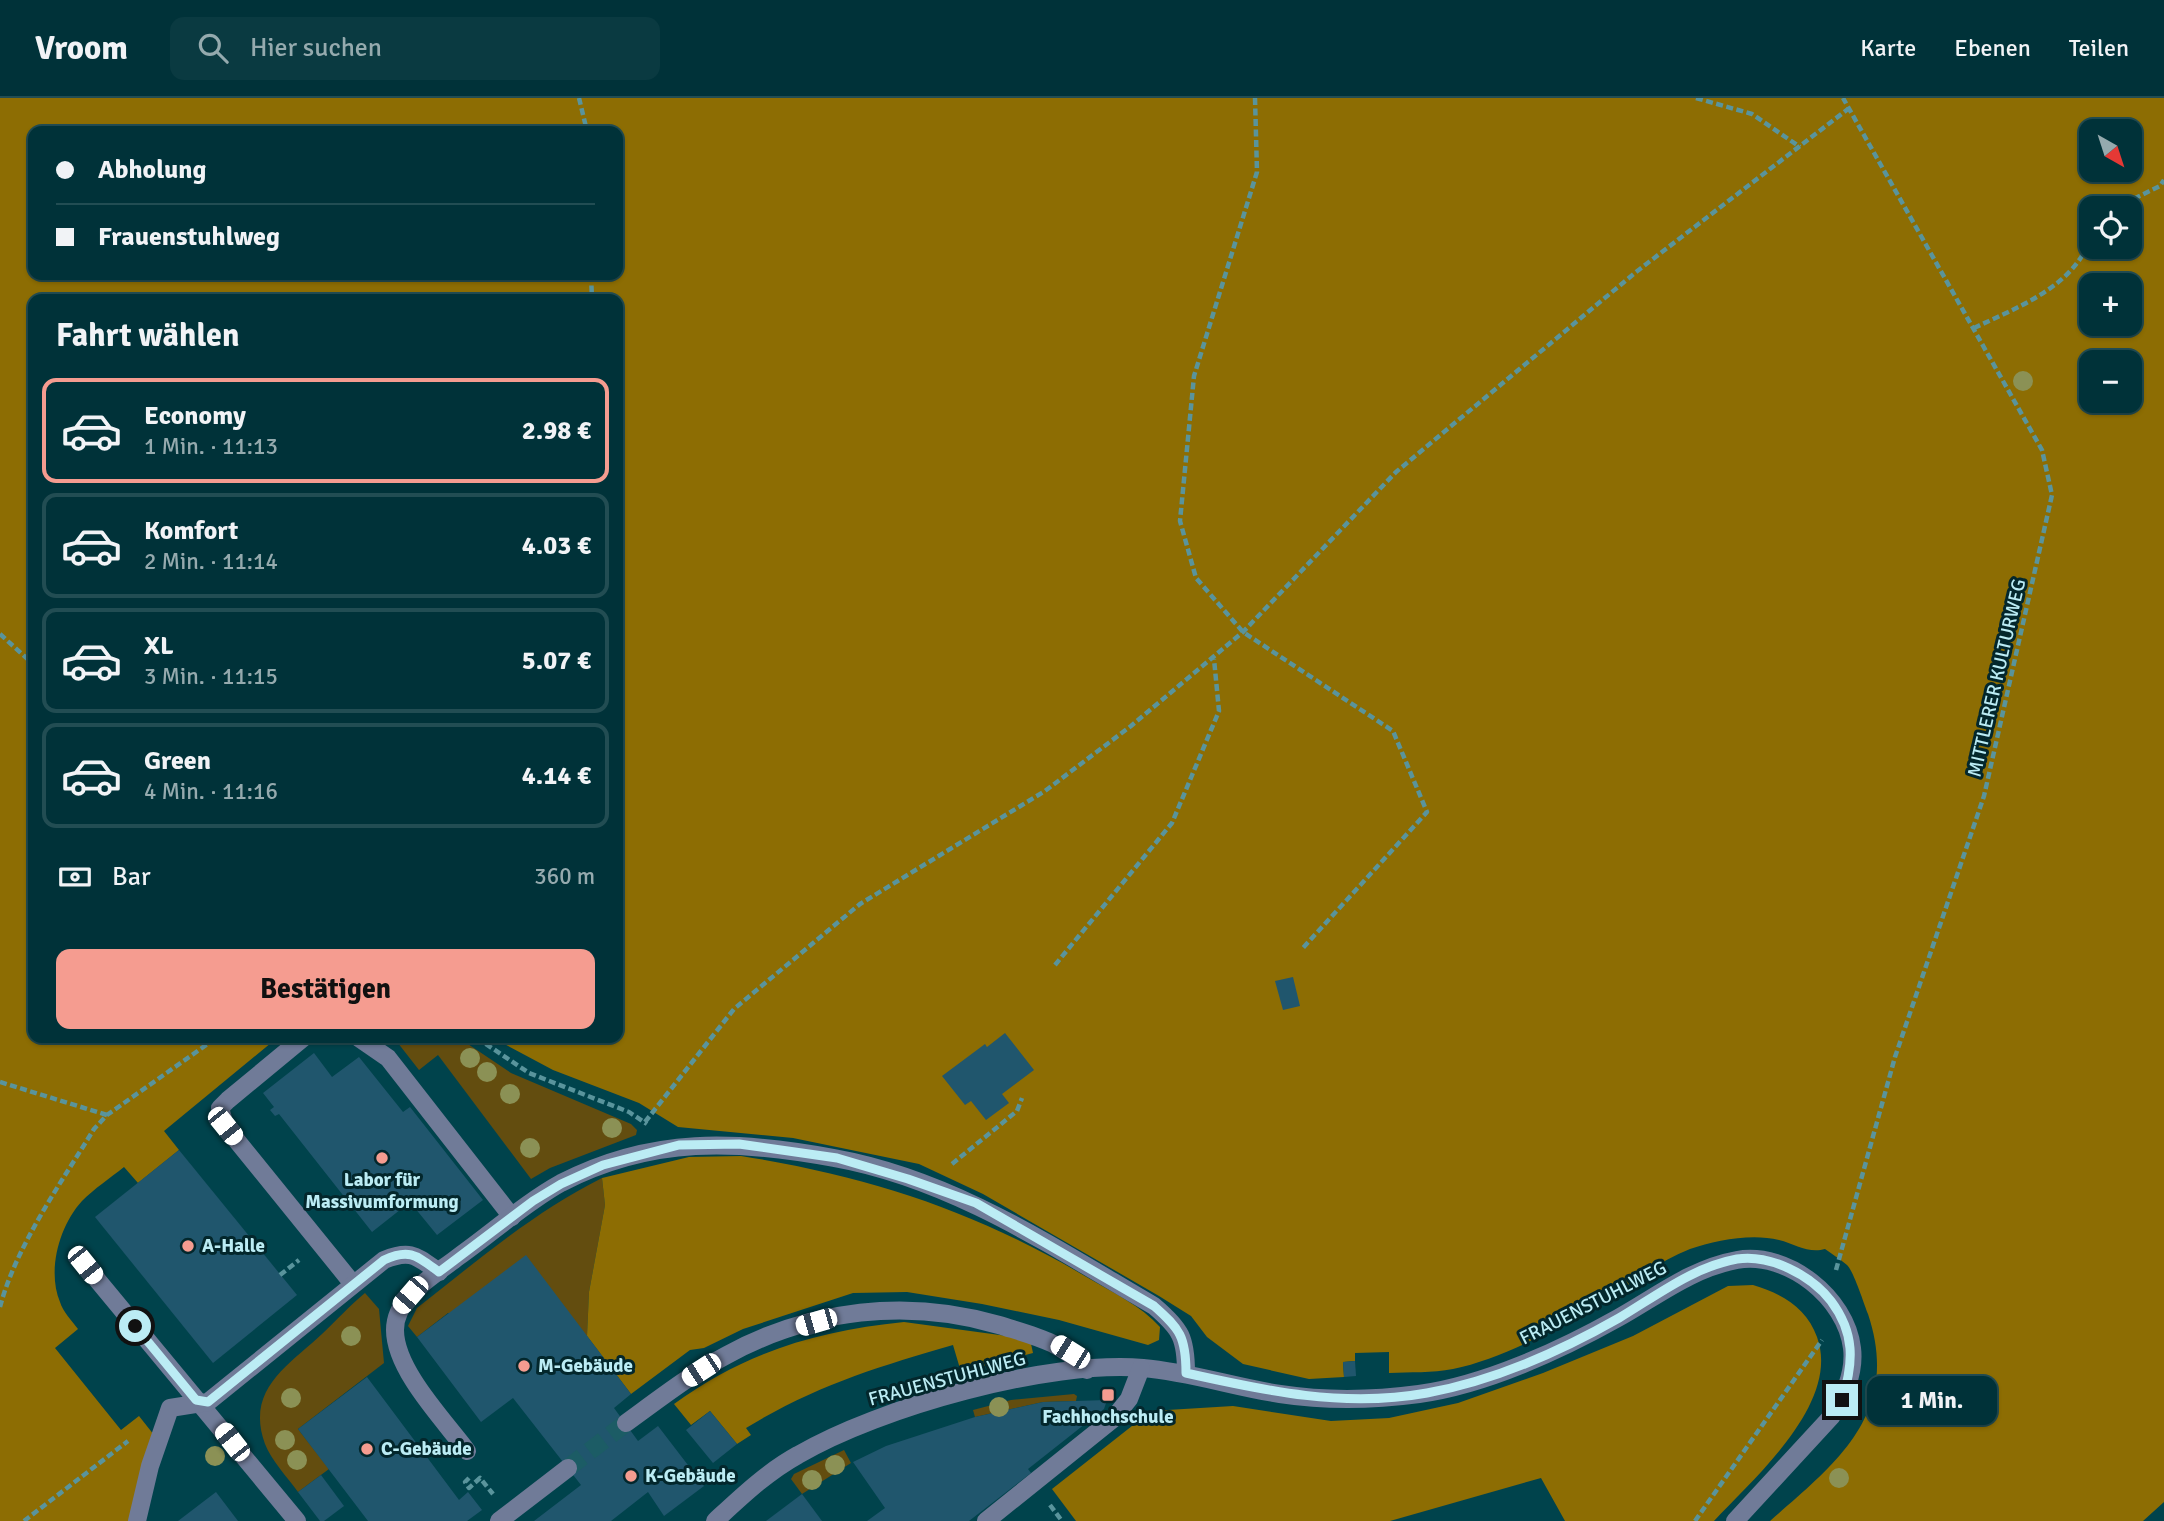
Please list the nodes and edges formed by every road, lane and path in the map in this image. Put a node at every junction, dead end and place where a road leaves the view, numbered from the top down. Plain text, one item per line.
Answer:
1 (579, 98) edge
2 (1255, 98) edge
3 (1696, 98) edge
4 (1843, 98) edge
5 (1848, 109) junction
6 (586, 126) edge
7 (1800, 147) junction
8 (2164, 180) edge
9 (2140, 196) edge
10 (2079, 259) edge
11 (1974, 328) junction
12 (1243, 632) junction
13 (0, 634) edge
14 (1214, 658) junction
15 (28, 659) edge
16 (1302, 949) dead end
17 (1055, 965) dead end
18 (209, 1043) edge
19 (297, 1043) edge
20 (366, 1043) edge
21 (484, 1043) edge
22 (0, 1082) edge
23 (1022, 1098) dead end
24 (107, 1115) junction
25 (645, 1122) junction
26 (679, 1145) junction
27 (941, 1191) junction
28 (512, 1217) junction
29 (85, 1265) dead end
30 (439, 1272) junction
31 (353, 1284) junction
32 (1822, 1291) junction
33 (0, 1307) edge
34 (1840, 1314) junction
35 (1141, 1368) junction
36 (1087, 1370) junction
37 (1186, 1373) junction
38 (201, 1402) junction
39 (170, 1408) junction
40 (626, 1423) tunnel mouth
41 (467, 1451) dead end
42 (568, 1468) tunnel mouth
43 (24, 1521) edge
44 (137, 1521) edge
45 (297, 1521) edge
46 (499, 1521) edge
47 (715, 1521) edge
48 (986, 1521) edge
49 (1695, 1521) edge
50 (1735, 1521) edge

1 - 6 path
2 - 12 path
3 - 7 path
4 - 5 path, MITTLERER KULTURWEG
5 - 7 path
5 - 11 path, MITTLERER KULTURWEG
7 - 12 path
8 - 9 path
10 - 11 path
11 - 32 path, MITTLERER KULTURWEG
12 - 14 path
12 - 16 path
13 - 15 path
14 - 17 path
14 - 25 path
18 - 24 path
19 - 31 street
20 - 28 street
21 - 25 path
22 - 24 path
23 - 27 path
24 - 33 path
25 - 26 path
26 - 27 street
26 - 28 street
27 - 37 street
28 - 30 street
29 - 38 street
30 - 31 street
30 - 41 street
31 - 38 street
32 - 34 street, FRAUENSTUHLWEG
32 - 37 street, FRAUENSTUHLWEG
34 - 49 path
34 - 50 street, FRAUENSTUHLWEG
35 - 36 street, FRAUENSTUHLWEG
35 - 37 street, FRAUENSTUHLWEG
35 - 48 street
36 - 40 street
36 - 47 street, FRAUENSTUHLWEG
38 - 39 street
38 - 45 street
39 - 43 path
39 - 44 street
42 - 46 street

